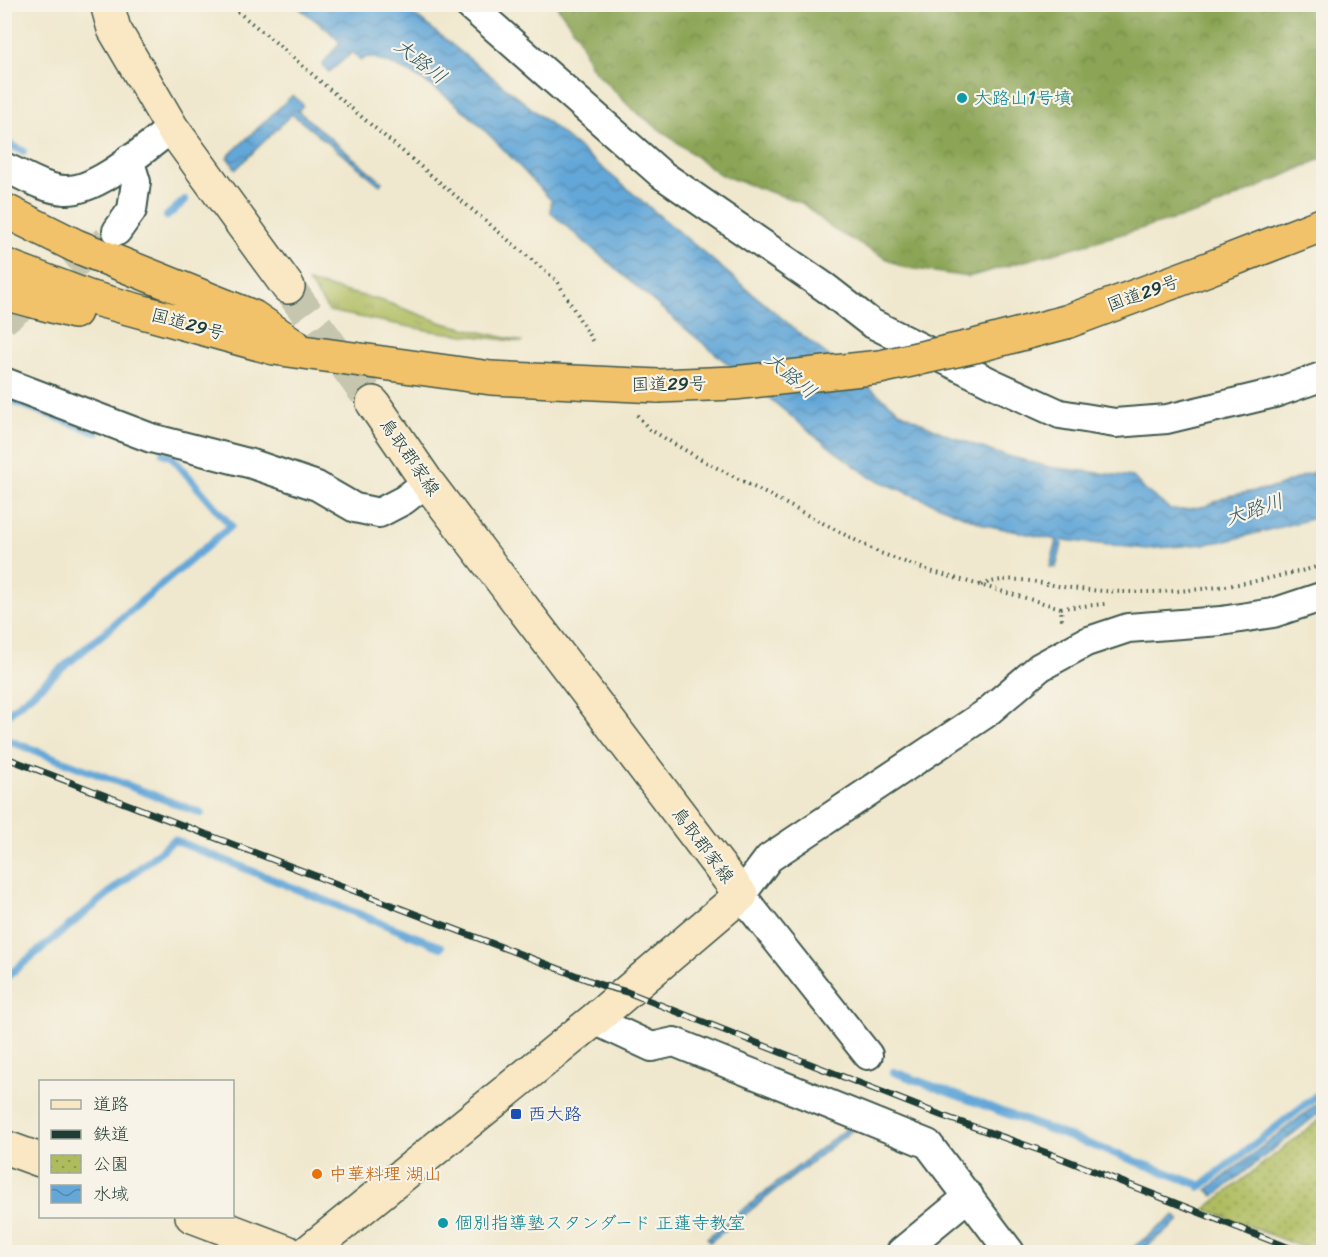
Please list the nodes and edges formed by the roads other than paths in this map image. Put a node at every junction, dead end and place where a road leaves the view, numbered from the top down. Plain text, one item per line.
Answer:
1 (468, 4) edge
2 (106, 5) edge
3 (172, 128) junction
4 (129, 159) junction
5 (4, 166) edge
6 (4, 210) edge
7 (1323, 224) edge
8 (117, 231) tunnel mouth
9 (4, 265) edge
10 (288, 286) tunnel mouth
11 (4, 292) edge
12 (290, 350) junction
13 (1323, 376) edge
14 (4, 382) edge
15 (373, 404) tunnel mouth
16 (427, 482) junction
17 (1323, 596) edge
18 (741, 895) junction
19 (594, 1020) junction
20 (868, 1055) dead end
21 (4, 1146) edge
22 (39, 1160) edge
23 (969, 1196) junction
24 (197, 1218) edge
25 (287, 1252) edge
26 (308, 1252) edge
27 (901, 1252) edge
28 (1010, 1252) edge

1 - 13 street
2 - 3 main road
3 - 4 street
3 - 10 main road
4 - 5 street
4 - 8 street
6 - 12 highway
7 - 12 highway, 国道29号, bridge
9 - 12 highway, 国道29号
11 - 12 highway
14 - 16 street
15 - 16 main road, 鳥取郡家線
16 - 18 main road, 鳥取郡家線
17 - 18 street
18 - 19 main road, 鳥取郡家線
18 - 20 street
19 - 23 street
19 - 26 main road, 鳥取郡家線
21 - 22 main road
23 - 27 street
23 - 28 street
24 - 25 main road

